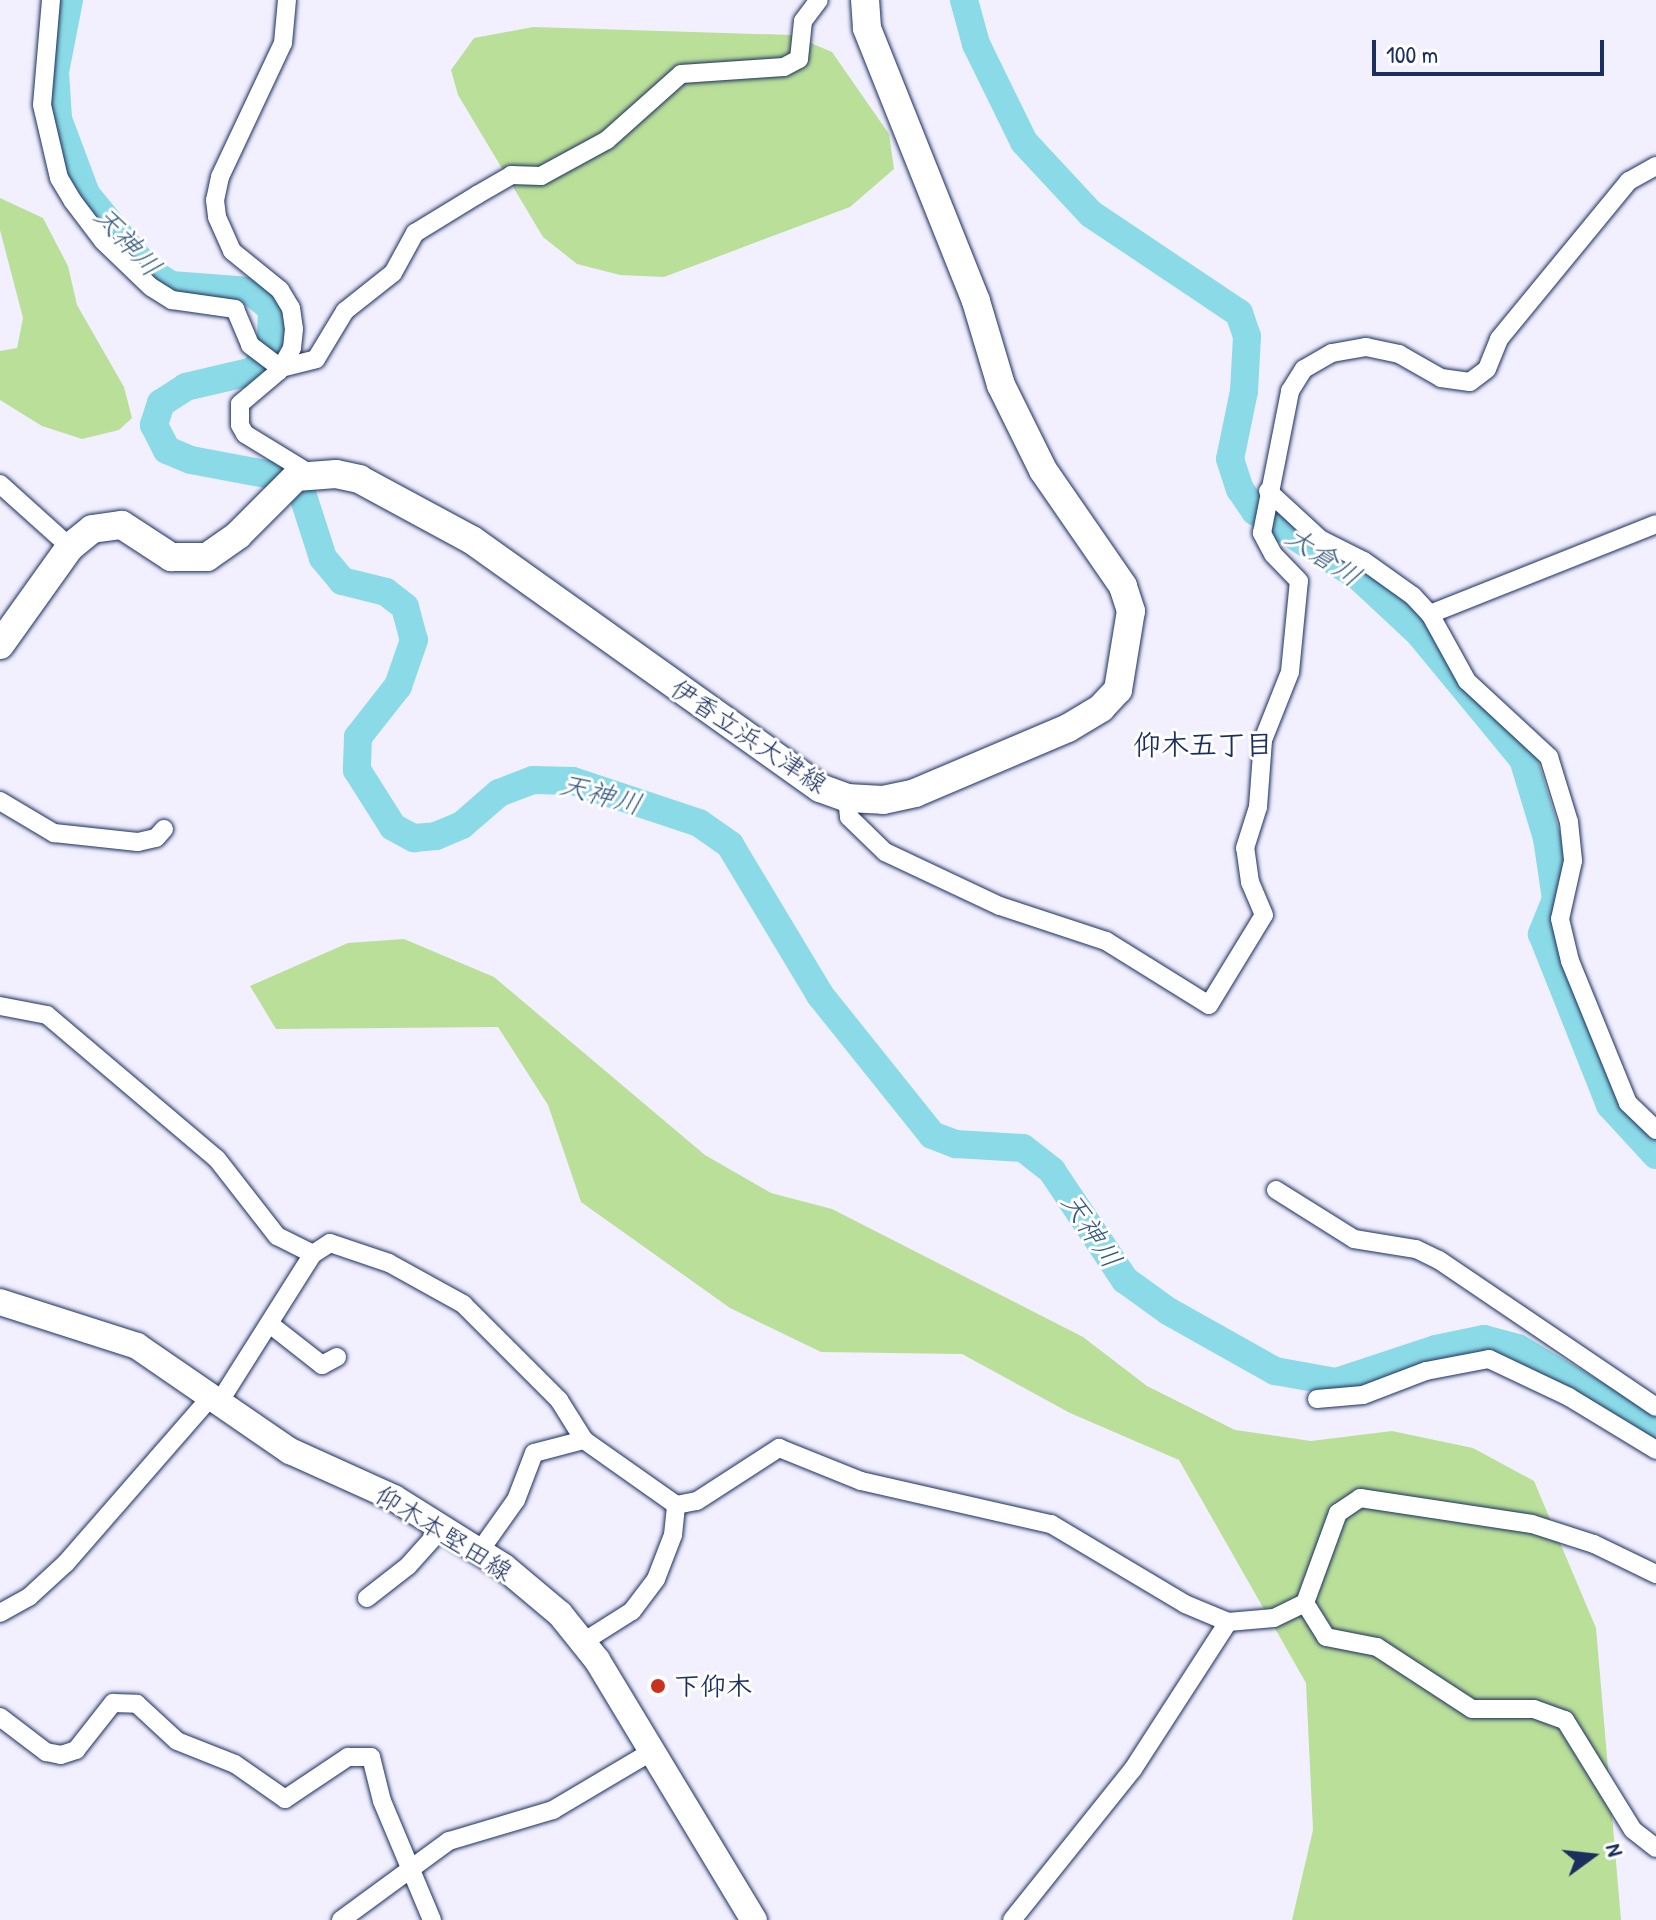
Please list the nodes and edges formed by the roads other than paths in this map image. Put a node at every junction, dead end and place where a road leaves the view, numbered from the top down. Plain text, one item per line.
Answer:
1 (51, 0) edge
2 (287, 0) edge
3 (819, 0) edge
4 (865, 0) edge
5 (1656, 166) edge
6 (276, 366) junction
7 (302, 475) junction
8 (0, 484) edge
9 (1268, 491) junction
10 (1656, 524) edge
11 (70, 547) junction
12 (1430, 614) junction
13 (0, 645) edge
14 (847, 798) junction
15 (0, 801) edge
16 (164, 829) dead end
17 (0, 1006) edge
18 (1656, 1130) edge
19 (1276, 1190) dead end
20 (313, 1254) junction
21 (0, 1302) edge
22 (271, 1325) junction
23 (337, 1357) dead end
24 (1317, 1399) dead end
25 (214, 1402) junction
26 (1656, 1407) edge
27 (584, 1440) junction
28 (1656, 1450) edge
29 (676, 1505) junction
30 (442, 1528) junction
31 (479, 1552) junction
32 (1656, 1574) edge
33 (367, 1598) dead end
34 (1305, 1603) junction
35 (0, 1613) edge
36 (1228, 1622) junction
37 (583, 1642) junction
38 (0, 1717) edge
39 (654, 1750) junction
40 (1656, 1848) edge
41 (412, 1865) junction
42 (341, 1920) edge
43 (432, 1920) edge
44 (754, 1920) edge
45 (1012, 1920) edge

1 - 6 street
2 - 6 street
3 - 6 street
4 - 14 main road, 伊香立浜大津線
5 - 9 street
6 - 7 street
7 - 11 main road
7 - 14 main road, 伊香立浜大津線
8 - 11 street
9 - 12 street
9 - 14 street
10 - 12 street
11 - 13 main road
12 - 18 street
15 - 16 street
17 - 20 street
19 - 26 street
20 - 22 street
20 - 27 street
21 - 25 main road, 仰木本堅田線
22 - 23 street
22 - 25 street
24 - 28 street
25 - 30 main road, 仰木本堅田線
25 - 35 street
27 - 29 street
27 - 31 street
29 - 36 street
29 - 37 street
30 - 31 main road, 仰木本堅田線
30 - 33 street
31 - 37 main road, 仰木本堅田線
32 - 34 street
34 - 36 street
34 - 40 street
36 - 45 street
37 - 39 main road, 仰木本堅田線
38 - 41 street
39 - 41 street
39 - 44 main road, 仰木本堅田線
41 - 42 street
41 - 43 street

